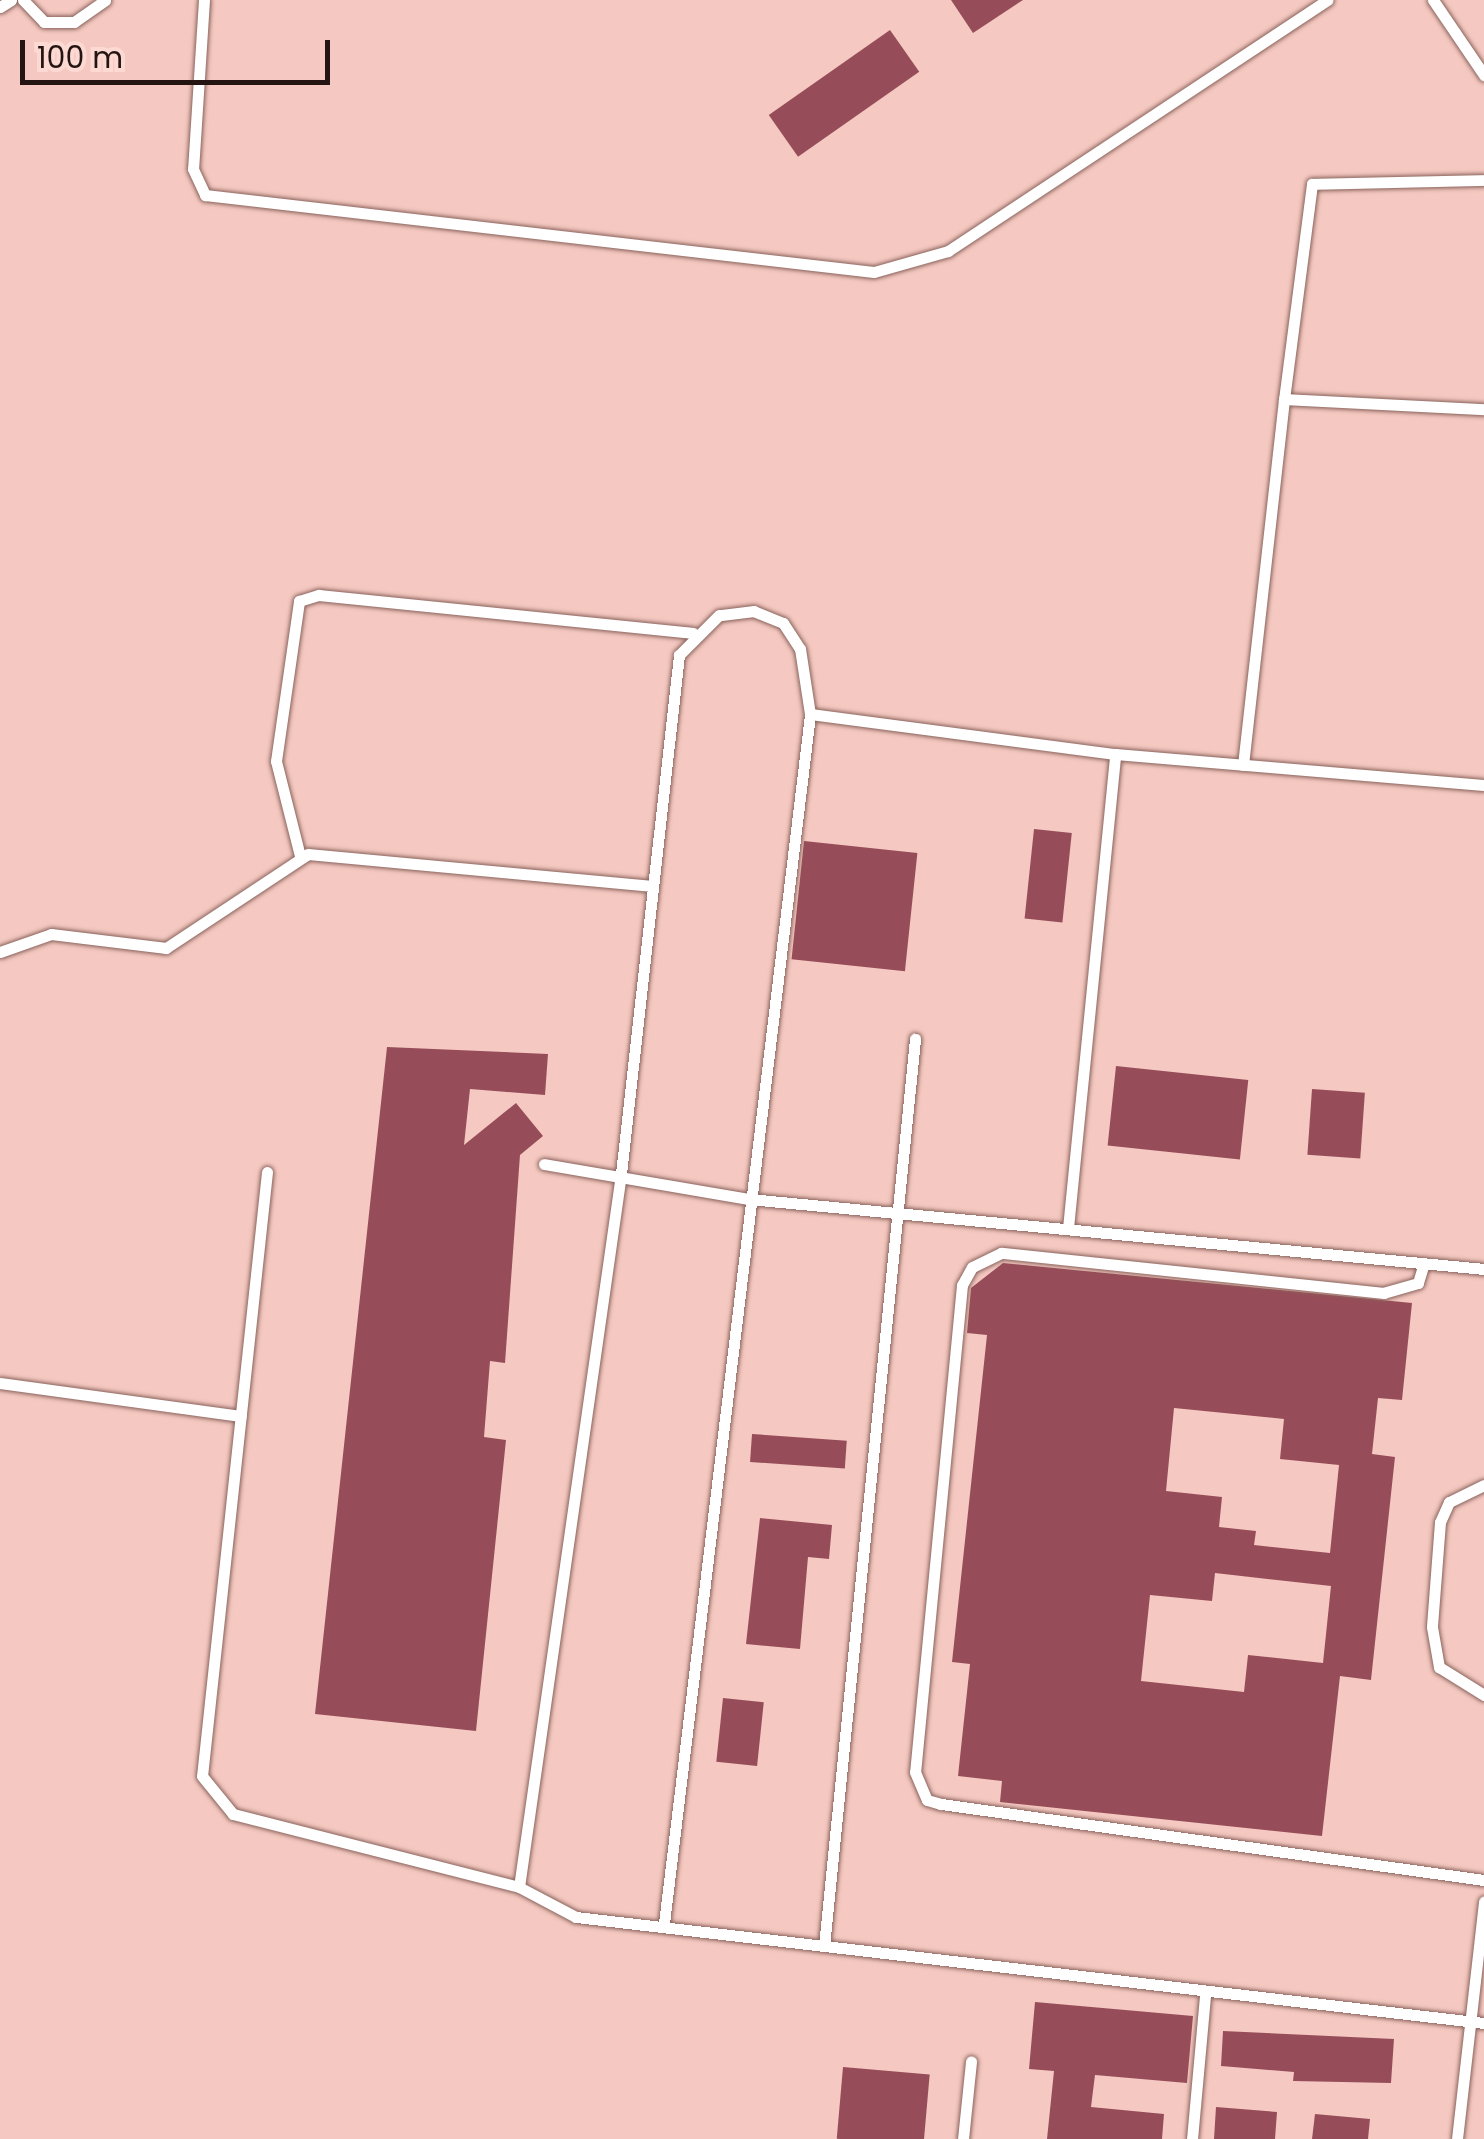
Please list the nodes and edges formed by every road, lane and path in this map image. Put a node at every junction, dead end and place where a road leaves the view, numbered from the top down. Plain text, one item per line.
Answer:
1 (11, 0) edge
2 (23, 0) edge
3 (105, 0) edge
4 (204, 0) edge
5 (1326, 0) edge
6 (1433, 0) edge
7 (0, 7) edge
8 (1484, 75) edge
9 (1484, 180) edge
10 (1284, 398) junction
11 (1484, 409) edge
12 (693, 632) junction
13 (810, 714) junction
14 (1115, 754) junction
15 (1243, 765) junction
16 (1484, 785) edge
17 (300, 856) junction
18 (653, 886) junction
19 (0, 952) edge
20 (915, 1039) dead end
21 (544, 1164) dead end
22 (266, 1172) dead end
23 (620, 1174) junction
24 (750, 1199) junction
25 (896, 1210) junction
26 (1068, 1228) junction
27 (1424, 1263) junction
28 (1484, 1269) edge
29 (0, 1383) edge
30 (241, 1416) junction
31 (1484, 1485) edge
32 (1484, 1695) edge
33 (1484, 1880) edge
34 (518, 1887) junction
35 (1484, 1902) edge
36 (664, 1923) junction
37 (824, 1946) junction
38 (1205, 1995) junction
39 (1478, 2022) edge
40 (971, 2061) dead end
41 (963, 2139) edge
42 (1192, 2139) edge
43 (1457, 2139) edge

1 - 7 lane
2 - 3 lane
4 - 5 lane
6 - 8 lane
9 - 10 lane
10 - 11 lane
10 - 15 lane
12 - 13 lane
12 - 17 lane
12 - 18 lane
13 - 14 lane
13 - 24 lane
14 - 15 lane
14 - 26 lane
15 - 16 lane
17 - 18 lane
17 - 19 lane
18 - 23 lane
20 - 25 lane
21 - 23 lane
22 - 30 lane
23 - 24 lane
23 - 34 lane
24 - 25 lane
24 - 36 lane
25 - 26 lane
25 - 37 lane
26 - 27 lane
27 - 28 lane
27 - 33 lane
29 - 30 lane
30 - 34 lane
31 - 32 lane
34 - 36 lane
35 - 39 lane
36 - 37 lane
37 - 38 lane
38 - 39 lane
38 - 42 lane
39 - 43 lane
40 - 41 lane

